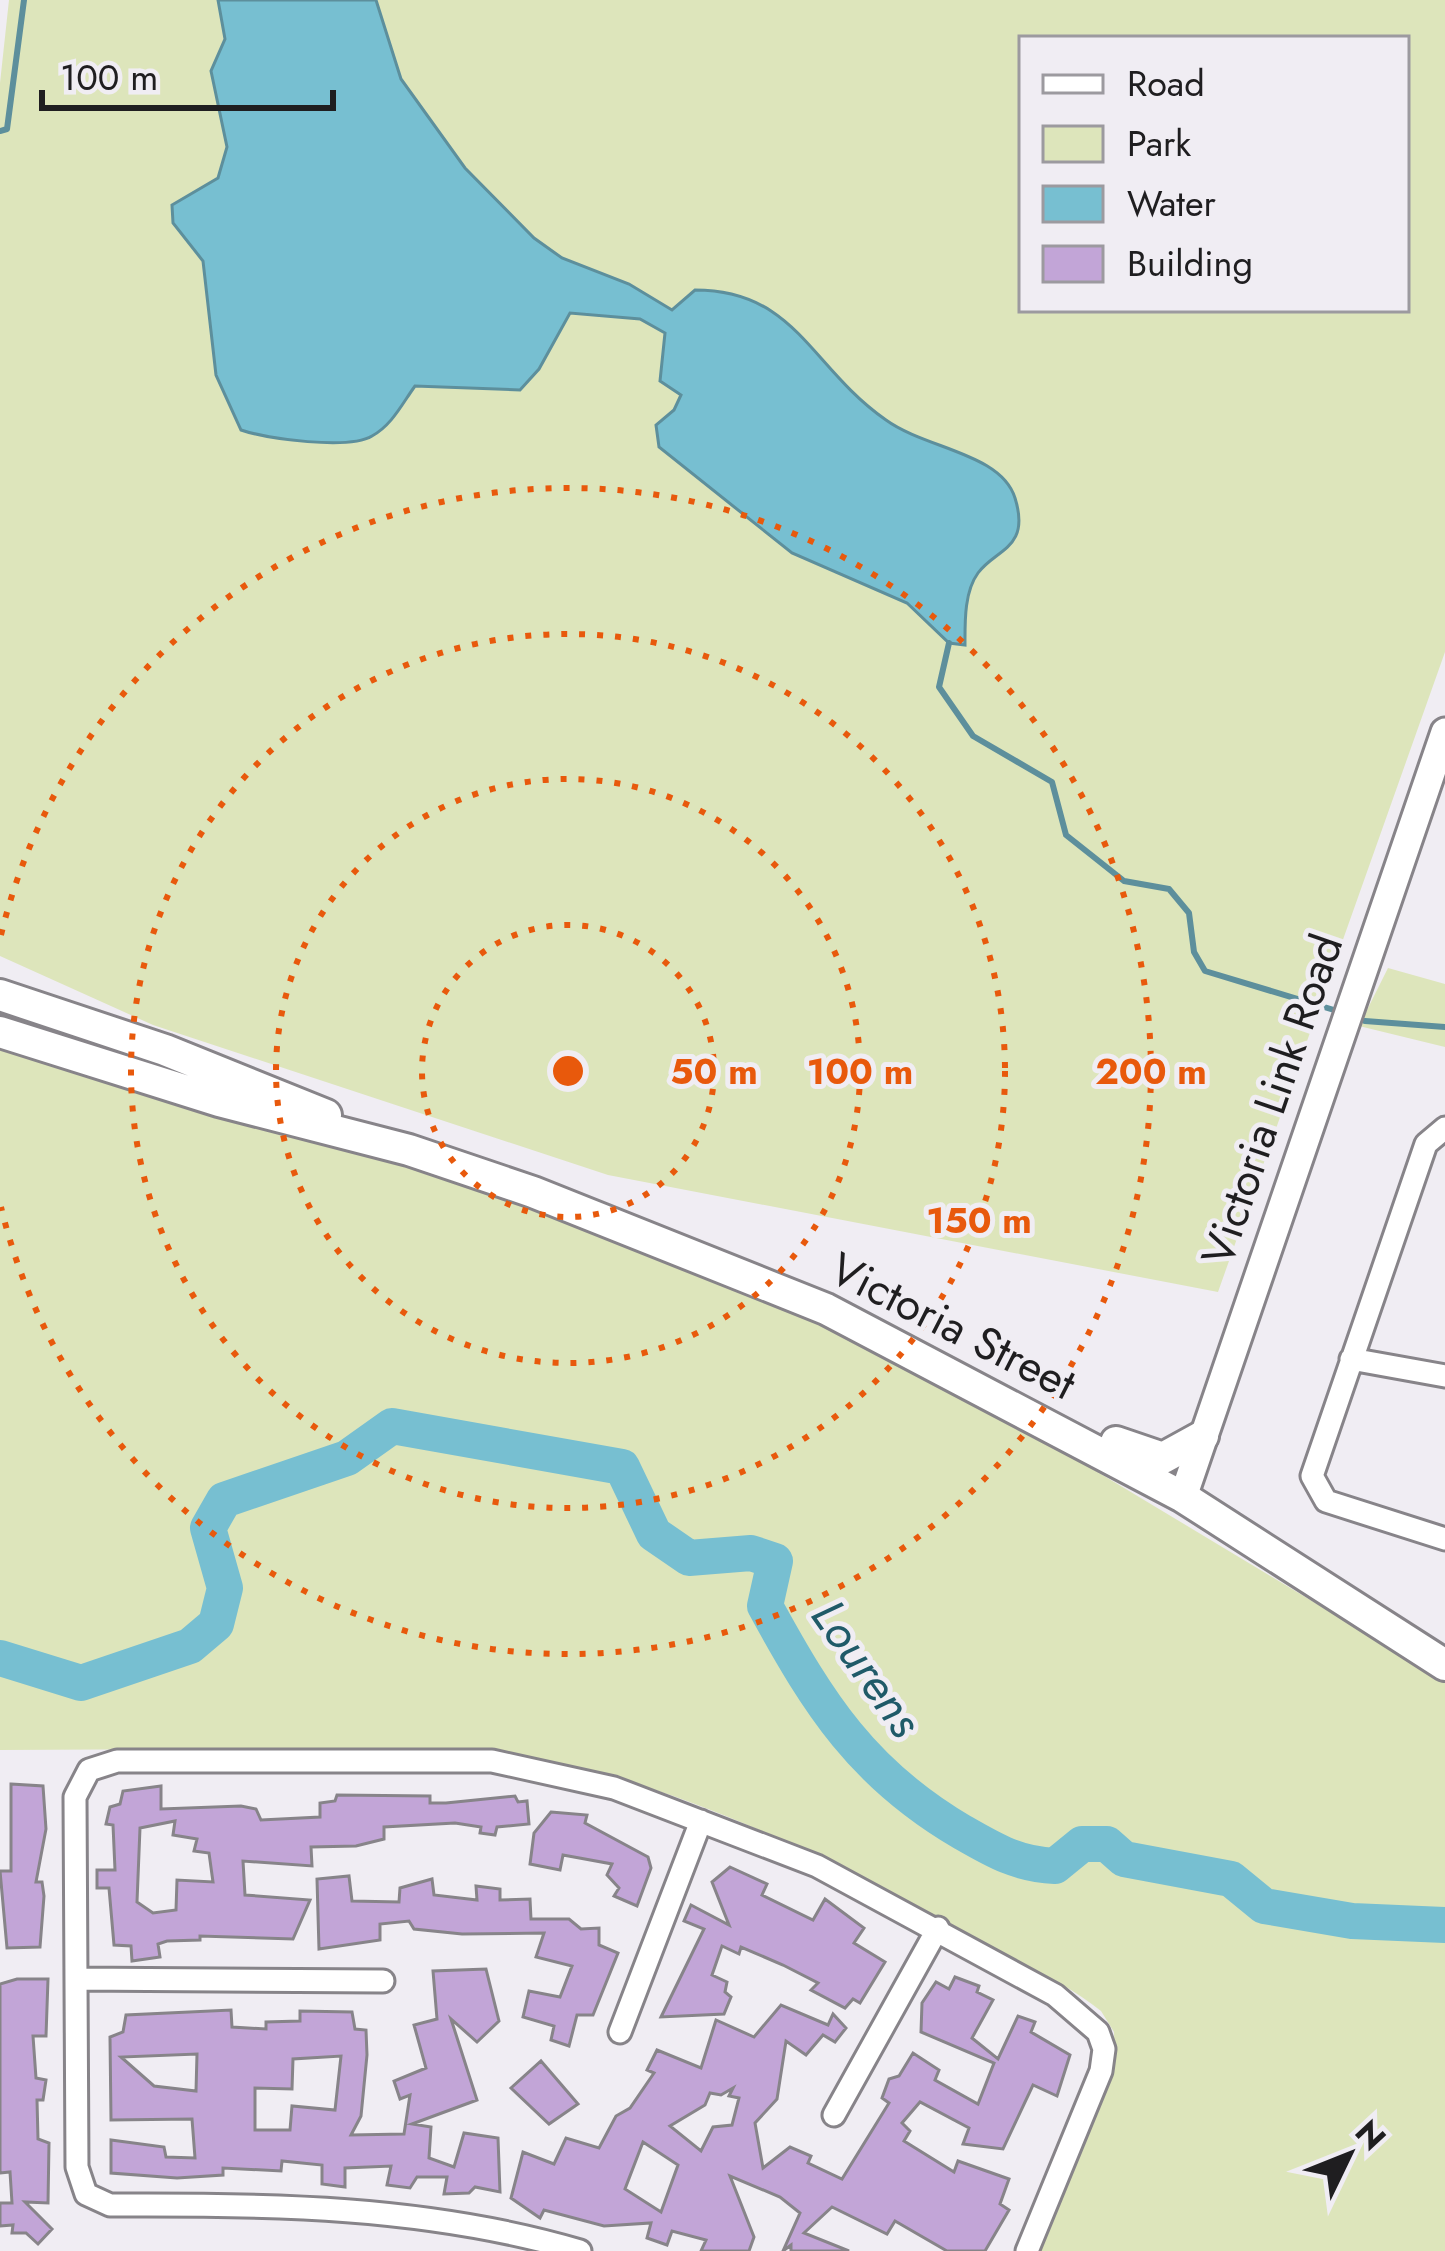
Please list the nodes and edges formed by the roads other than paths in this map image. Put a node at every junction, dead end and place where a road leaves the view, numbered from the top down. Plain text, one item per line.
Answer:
1 (1445, 731) edge
2 (1432, 807) edge
3 (0, 995) edge
4 (0, 1032) edge
5 (1445, 1128) edge
6 (384, 1142) junction
7 (1351, 1359) junction
8 (1445, 1376) edge
9 (1026, 1411) junction
10 (1203, 1436) junction
11 (1183, 1497) junction
12 (1445, 1539) edge
13 (1445, 1665) edge
14 (701, 1821) junction
15 (938, 1928) junction
16 (76, 1979) junction
17 (382, 1981) dead end
18 (620, 2032) dead end
19 (834, 2115) dead end
20 (580, 2251) edge
21 (1027, 2251) edge

1 - 2 street, Victoria Link Road
2 - 10 street, Victoria Link Road
3 - 6 main road, Victoria Street
4 - 6 main road, Victoria Street
5 - 7 street
6 - 9 main road, Victoria Street
7 - 8 street
7 - 12 street
9 - 10 main road
9 - 11 main road, Victoria Street
10 - 11 street, Victoria Link Road
11 - 13 main road, Victoria Street
14 - 15 street
14 - 16 street
14 - 18 street
15 - 19 street
15 - 21 street
16 - 17 street
16 - 20 street

